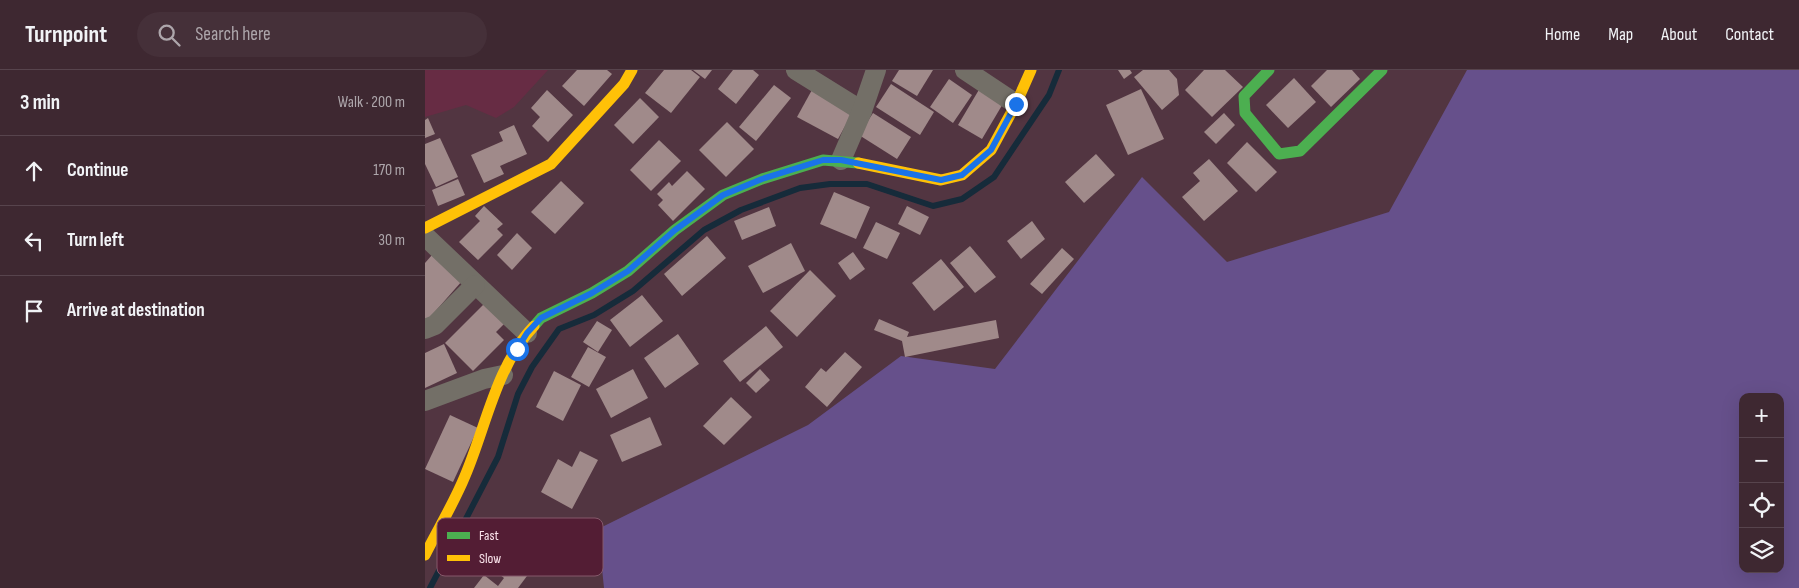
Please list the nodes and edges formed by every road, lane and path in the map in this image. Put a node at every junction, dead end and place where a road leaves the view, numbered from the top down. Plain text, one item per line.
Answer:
1 (632, 70) edge
2 (796, 70) edge
3 (876, 70) edge
4 (965, 70) edge
5 (1031, 70) edge
6 (1269, 70) edge
7 (1377, 72) edge
8 (1016, 104) junction
9 (862, 111) junction
10 (841, 160) junction
11 (425, 228) edge
12 (425, 236) edge
13 (475, 284) junction
14 (425, 328) edge
15 (527, 333) junction
16 (503, 375) junction
17 (425, 401) edge
18 (444, 518) edge
19 (437, 532) edge
20 (425, 555) edge

1 - 11 street
2 - 9 street
3 - 9 street
4 - 8 street
5 - 8 street
6 - 7 street
8 - 10 street
9 - 10 street
10 - 15 street
12 - 13 street
13 - 14 street
13 - 15 street
15 - 16 street
16 - 17 street
16 - 18 street
19 - 20 street

